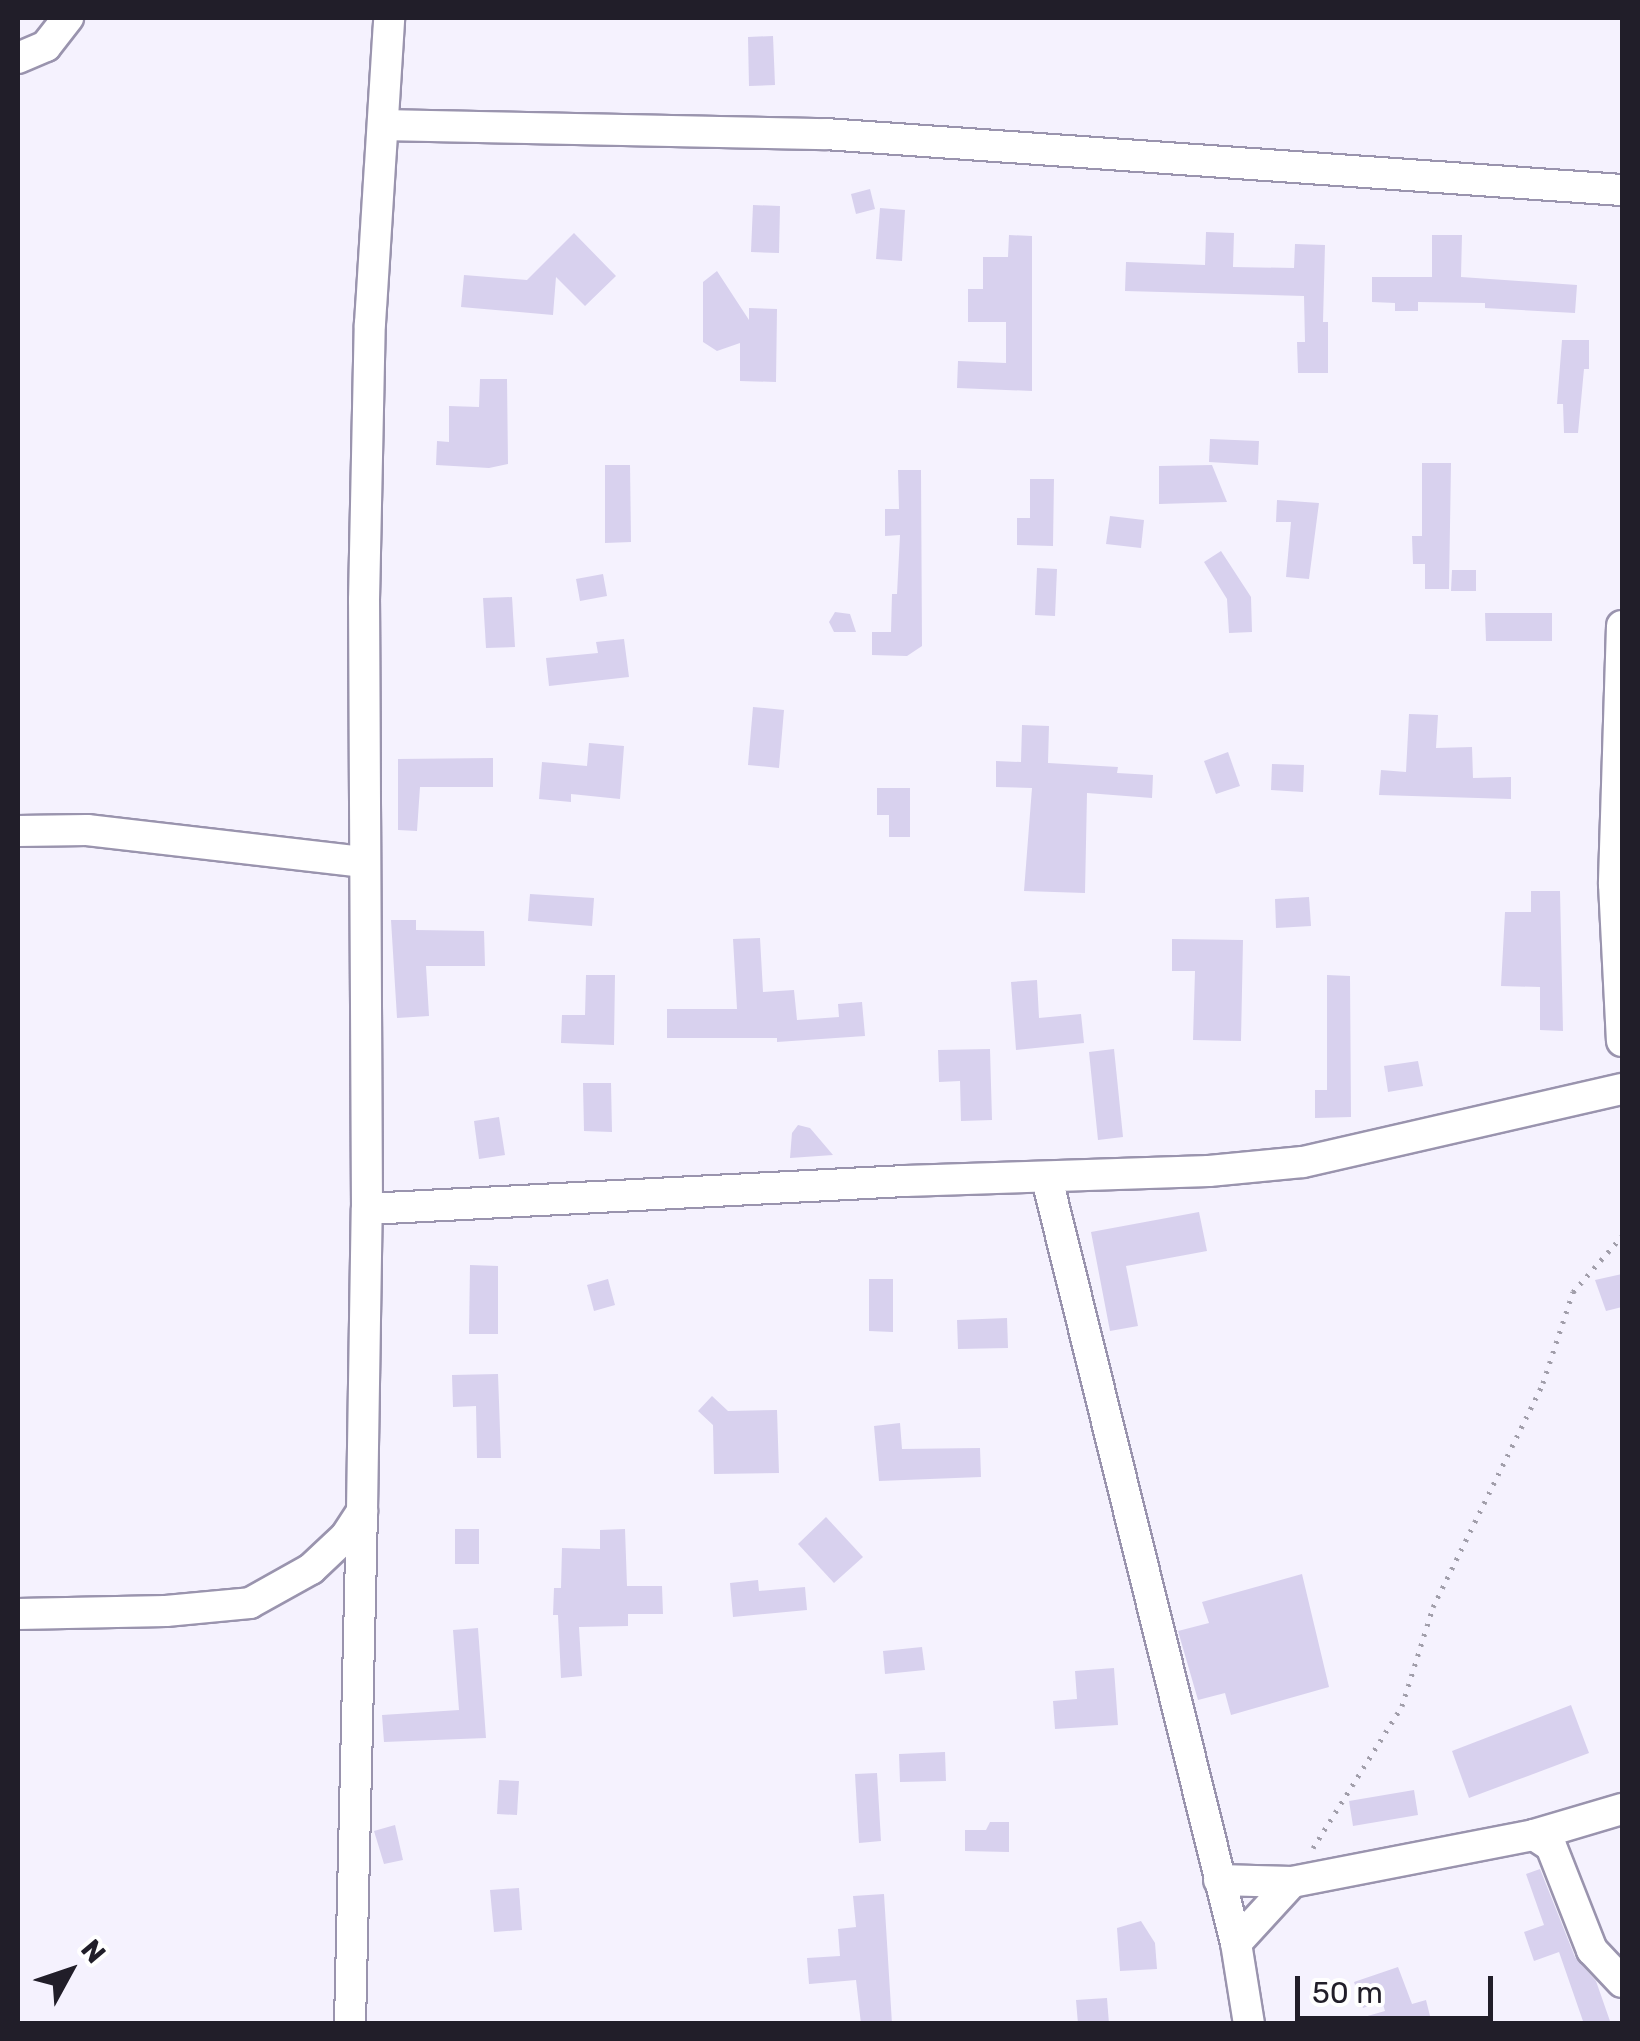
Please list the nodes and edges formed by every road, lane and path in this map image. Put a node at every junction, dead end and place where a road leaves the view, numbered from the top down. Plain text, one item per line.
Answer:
1 (68, 18) edge
2 (390, 18) edge
3 (18, 58) edge
4 (385, 124) junction
5 (1622, 190) edge
6 (1622, 626) edge
7 (18, 832) edge
8 (364, 862) junction
9 (1622, 1041) edge
10 (1622, 1089) edge
11 (1047, 1179) junction
12 (366, 1209) junction
13 (1622, 1236) edge
14 (362, 1511) junction
15 (18, 1614) edge
16 (1622, 1809) edge
17 (1534, 1836) junction
18 (1220, 1880) junction
19 (1292, 1882) junction
20 (1236, 1943) junction
21 (1622, 1982) edge
22 (350, 2024) edge
23 (1250, 2024) edge

1 - 3 street
2 - 4 street
4 - 5 street
4 - 8 street
6 - 9 street
7 - 8 street
8 - 12 street
10 - 11 street
11 - 12 street
11 - 18 street
12 - 14 street
13 - 19 path
14 - 15 street
14 - 22 street
16 - 17 street
17 - 19 street
17 - 21 street
18 - 19 street
18 - 20 street
19 - 20 street
20 - 23 street

